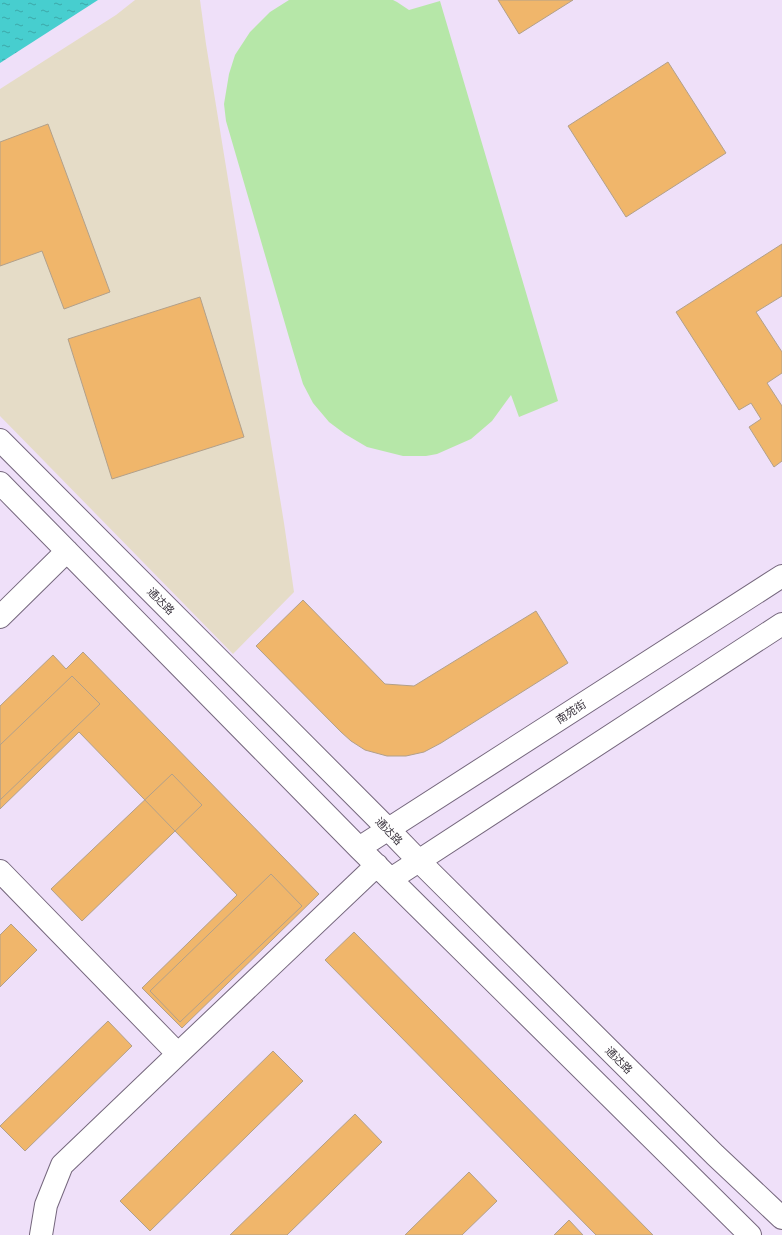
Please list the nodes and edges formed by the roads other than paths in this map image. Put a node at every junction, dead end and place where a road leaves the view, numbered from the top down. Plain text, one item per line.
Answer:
1 (0, 440) edge
2 (0, 483) edge
3 (66, 551) junction
4 (782, 576) edge
5 (0, 617) edge
6 (782, 624) edge
7 (388, 829) junction
8 (359, 848) junction
9 (418, 861) junction
10 (0, 871) edge
11 (384, 872) junction
12 (178, 1054) junction
13 (782, 1218) edge
14 (41, 1235) edge
15 (750, 1235) edge

1 - 7 street, 通达路
2 - 3 street
3 - 5 street
3 - 8 street
4 - 7 street, 南苑街
6 - 9 street
7 - 8 street, 南苑街
7 - 9 street, 通达路
8 - 11 street
9 - 11 street
9 - 13 street, 通达路
10 - 12 street
11 - 12 street
11 - 15 street
12 - 14 street

